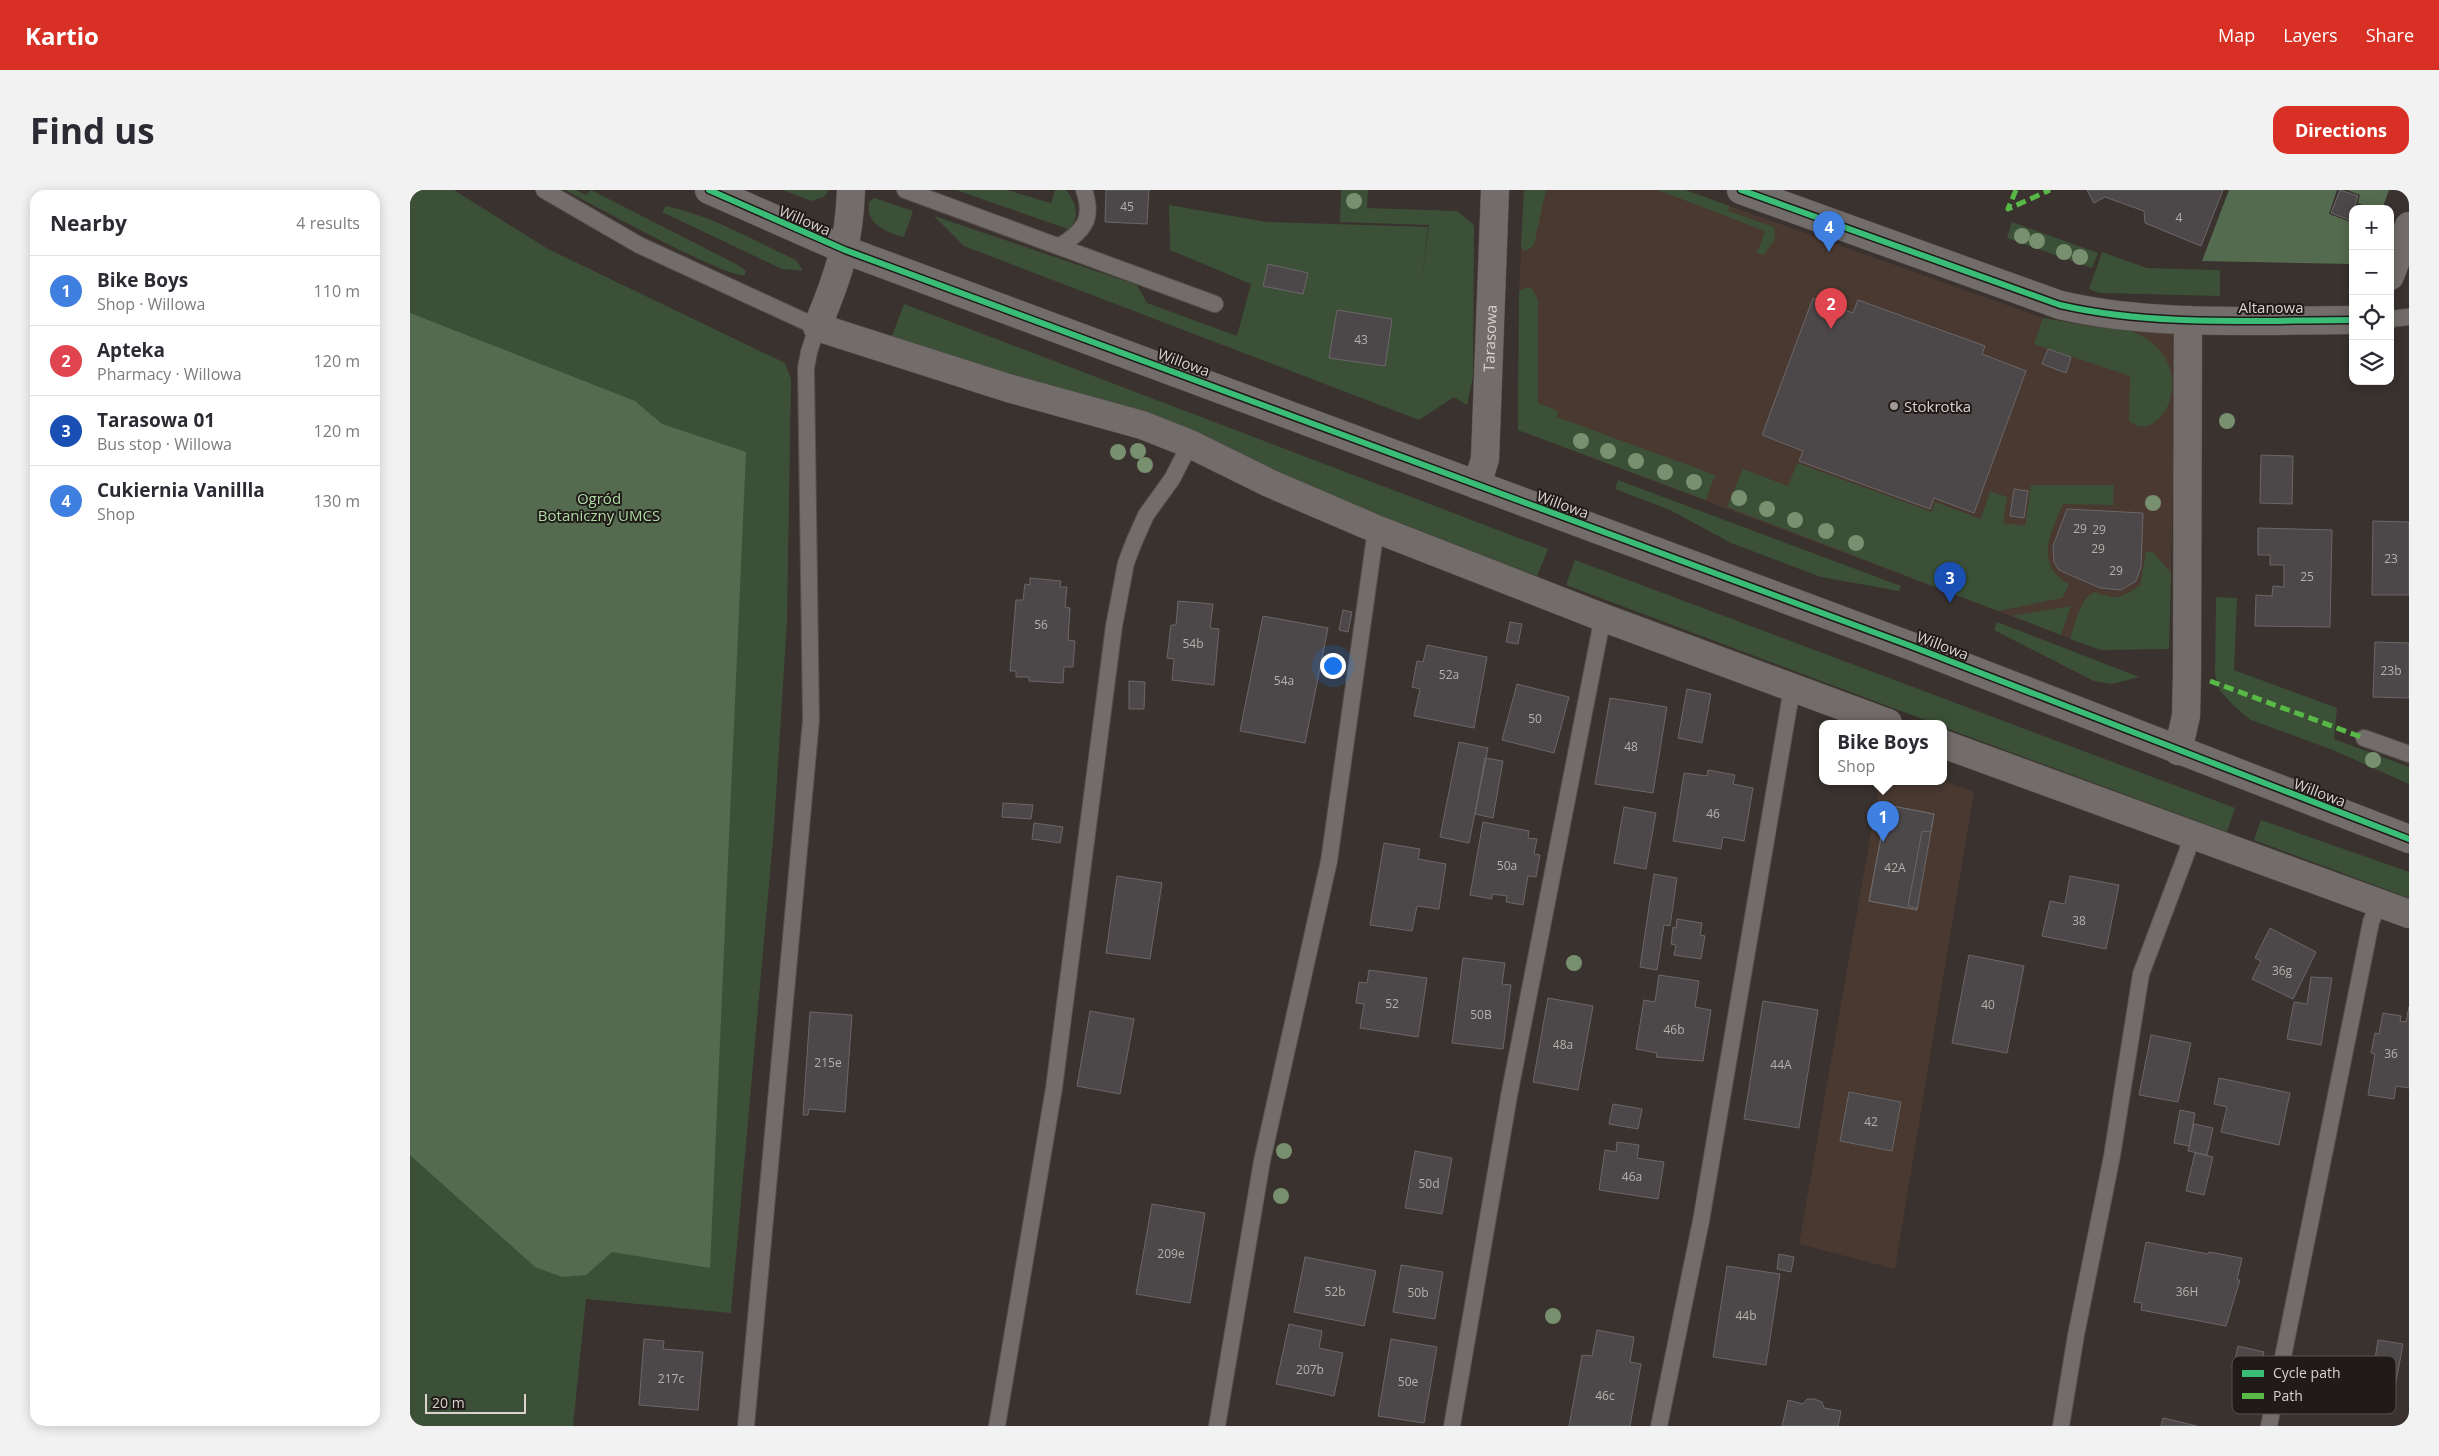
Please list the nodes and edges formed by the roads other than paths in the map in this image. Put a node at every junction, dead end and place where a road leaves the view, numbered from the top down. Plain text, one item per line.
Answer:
1 (544, 190) edge
2 (710, 190) edge
3 (851, 190) edge
4 (905, 190) edge
5 (1084, 190) edge
6 (1495, 190) edge
7 (1741, 190) edge
8 (2409, 226) edge
9 (1060, 246) junction
10 (845, 250) junction
11 (2394, 265) edge
12 (1215, 304) dead end
13 (2409, 317) edge
14 (2394, 318) edge
15 (2188, 320) junction
16 (2349, 320) edge
17 (817, 327) junction
18 (1190, 444) junction
19 (1477, 486) junction
20 (1376, 529) junction
21 (1604, 618) junction
22 (1792, 688) junction
23 (1880, 720) edge
24 (2364, 738) dead end
25 (1947, 745) edge
26 (2178, 751) junction
27 (2409, 754) edge
28 (2191, 835) junction
29 (2409, 839) edge
30 (2379, 903) junction
31 (2409, 914) edge
32 (2283, 1356) edge
33 (746, 1426) edge
34 (997, 1426) edge
35 (1217, 1426) edge
36 (1452, 1426) edge
37 (1660, 1426) edge
38 (2061, 1426) edge

1 - 17 lane
2 - 10 street, Willowa
3 - 10 street
4 - 9 lane
5 - 9 lane
6 - 19 street, Tarasowa
7 - 15 street, Altanowa
8 - 11 street
9 - 12 lane
10 - 17 street
10 - 19 street, Willowa
13 - 14 lane
15 - 16 street, Altanowa
15 - 26 street
17 - 18 street
17 - 33 lane
18 - 20 street
18 - 34 lane
19 - 26 street, Willowa
20 - 21 street
20 - 35 lane
21 - 22 street
21 - 36 lane
22 - 23 street
22 - 37 lane
24 - 27 lane
25 - 28 street
26 - 29 street, Willowa
28 - 30 street
28 - 38 lane
30 - 31 street
30 - 32 lane

